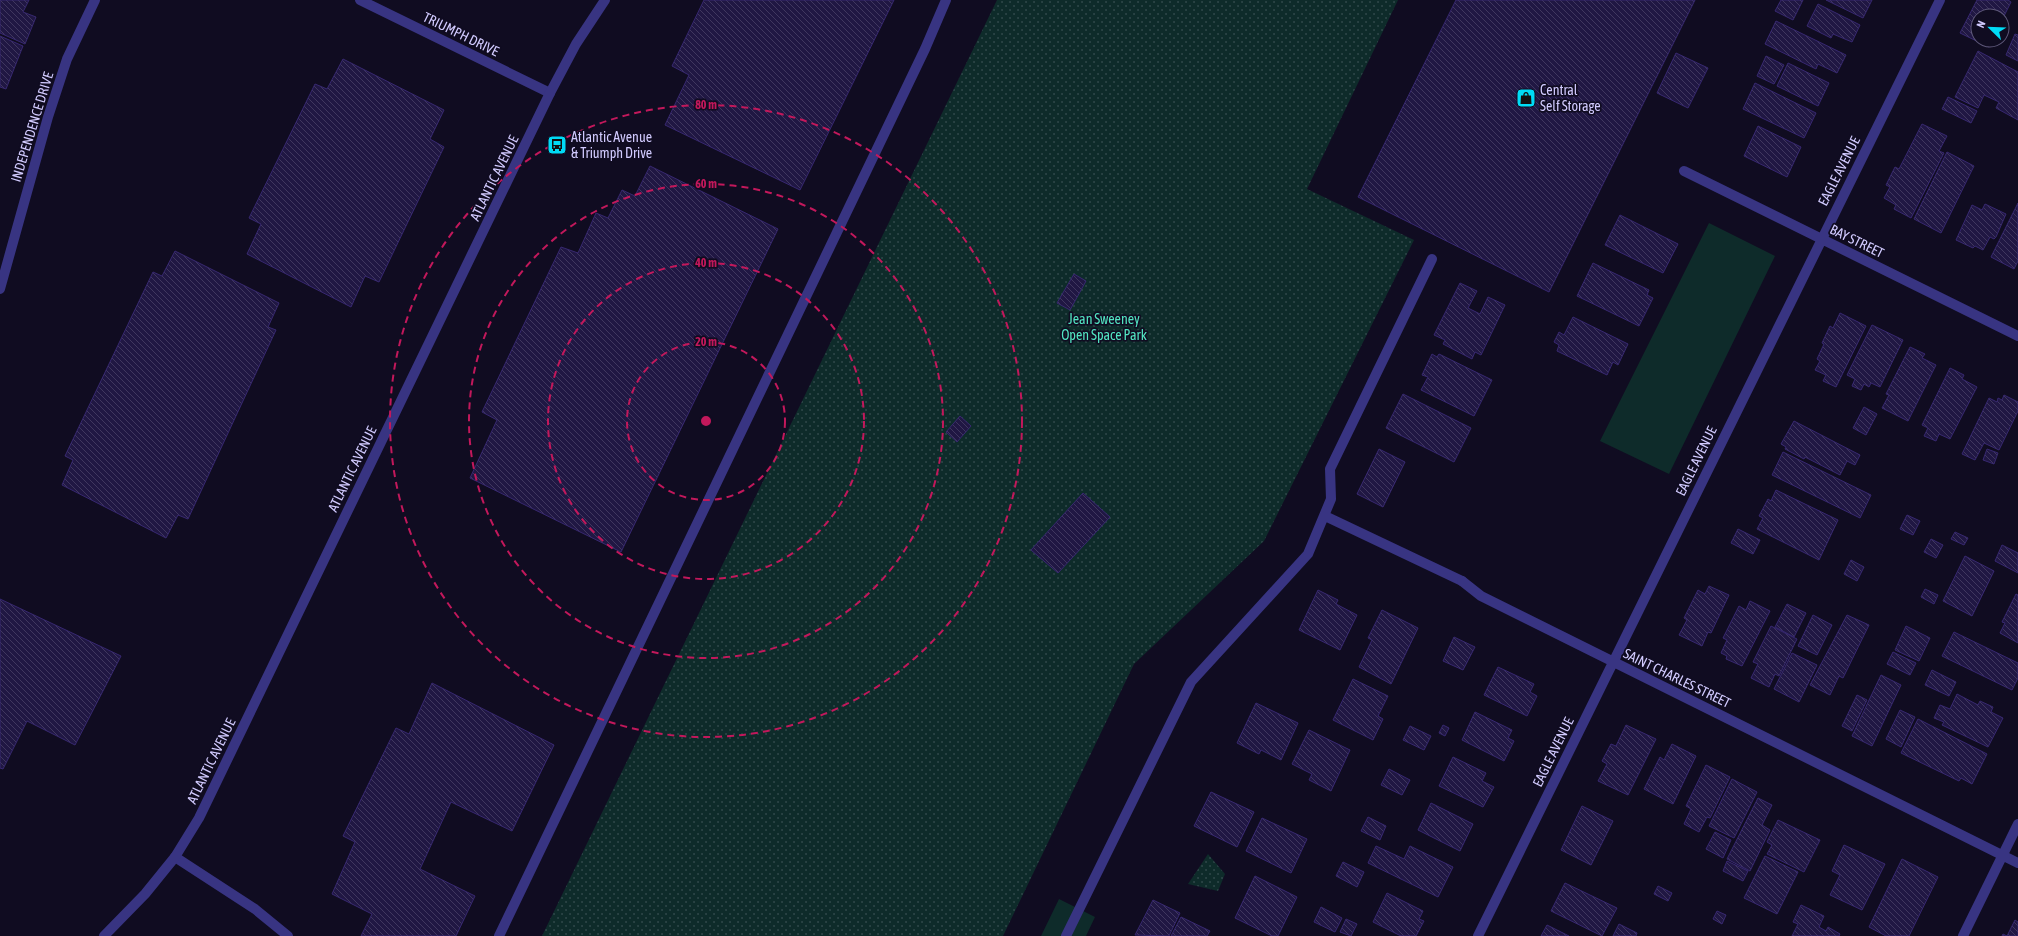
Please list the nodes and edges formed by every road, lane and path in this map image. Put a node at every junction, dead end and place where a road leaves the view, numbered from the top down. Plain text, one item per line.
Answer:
1 (95, 0) edge
2 (360, 0) edge
3 (605, 0) edge
4 (946, 0) edge
5 (1940, 0) edge
6 (550, 93) junction
7 (1684, 171) dead end
8 (1821, 239) junction
9 (4, 260) edge
10 (1432, 260) dead end
11 (0, 289) edge
12 (2018, 336) edge
13 (1325, 516) junction
14 (1613, 662) junction
15 (2018, 824) edge
16 (2002, 855) junction
17 (175, 857) junction
18 (2018, 863) edge
19 (104, 936) edge
20 (288, 936) edge
21 (499, 936) edge
22 (1066, 936) edge
23 (1478, 936) edge
24 (1963, 936) edge

1 - 9 street, INDEPENDENCE DRIVE
2 - 6 street, TRIUMPH DRIVE
3 - 6 street, ATLANTIC AVENUE
4 - 21 street
5 - 8 street, EAGLE AVENUE
6 - 17 street, ATLANTIC AVENUE
7 - 8 street, BAY STREET
8 - 12 street, BAY STREET
8 - 14 street, EAGLE AVENUE
9 - 11 street, INDEPENDENCE DRIVE
10 - 13 street
13 - 14 street, SAINT CHARLES STREET
13 - 22 street
14 - 16 street, SAINT CHARLES STREET
14 - 23 street, EAGLE AVENUE
15 - 16 street
16 - 18 street, SAINT CHARLES STREET
16 - 24 street
17 - 19 street, ATLANTIC AVENUE
17 - 20 street

